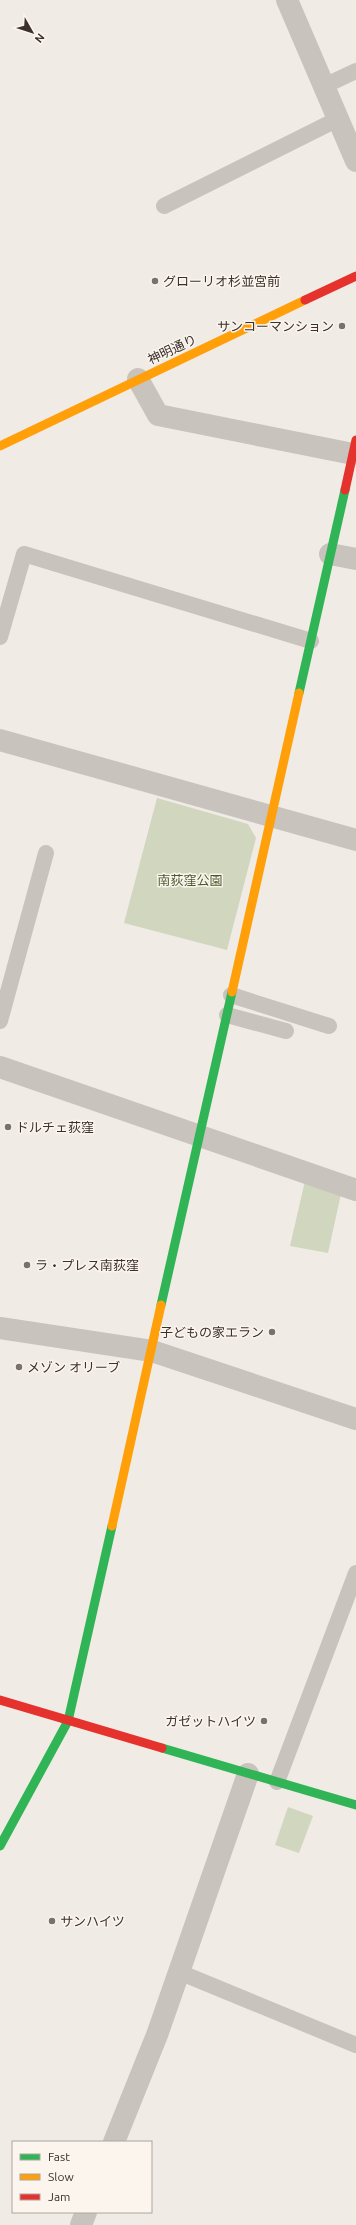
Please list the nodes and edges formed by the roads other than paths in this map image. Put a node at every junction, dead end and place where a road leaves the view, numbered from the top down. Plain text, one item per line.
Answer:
1 (287, 0) edge
2 (356, 71) edge
3 (324, 86) junction
4 (338, 119) junction
5 (356, 161) edge
6 (164, 206) dead end
7 (356, 276) edge
8 (138, 379) junction
9 (0, 446) edge
10 (354, 447) edge
11 (352, 480) edge
12 (330, 554) junction
13 (356, 559) edge
14 (0, 637) edge
15 (311, 641) junction
16 (0, 740) edge
17 (272, 816) junction
18 (356, 840) edge
19 (46, 852) dead end
20 (231, 996) junction
21 (227, 1015) junction
22 (0, 1021) edge
23 (329, 1026) dead end
24 (286, 1031) dead end
25 (0, 1067) edge
26 (200, 1136) junction
27 (356, 1190) edge
28 (0, 1328) edge
29 (152, 1351) junction
30 (356, 1419) edge
31 (356, 1573) edge
32 (0, 1700) edge
33 (68, 1721) junction
34 (248, 1774) junction
35 (277, 1782) junction
36 (356, 1805) edge
37 (0, 1846) edge
38 (179, 1972) junction
39 (356, 2045) edge
40 (114, 2141) edge
41 (86, 2213) edge
42 (81, 2225) edge

1 - 3 street
2 - 3 lane
3 - 4 street
4 - 5 street
4 - 6 lane
7 - 8 street, 神明通り
8 - 9 street, 神明通り
8 - 10 street
10 - 11 street
11 - 12 street
12 - 13 street
12 - 15 street
14 - 15 lane
15 - 17 street
16 - 17 street
17 - 18 street
17 - 20 street
19 - 22 lane
20 - 21 street
20 - 23 lane
21 - 24 lane
21 - 26 street
25 - 26 street
26 - 27 street
26 - 29 street
28 - 29 street
29 - 30 street
29 - 33 street
31 - 35 lane
32 - 33 street
33 - 34 street
33 - 37 street
34 - 35 street
34 - 38 street
35 - 36 street
38 - 39 lane
38 - 40 street
41 - 42 street

